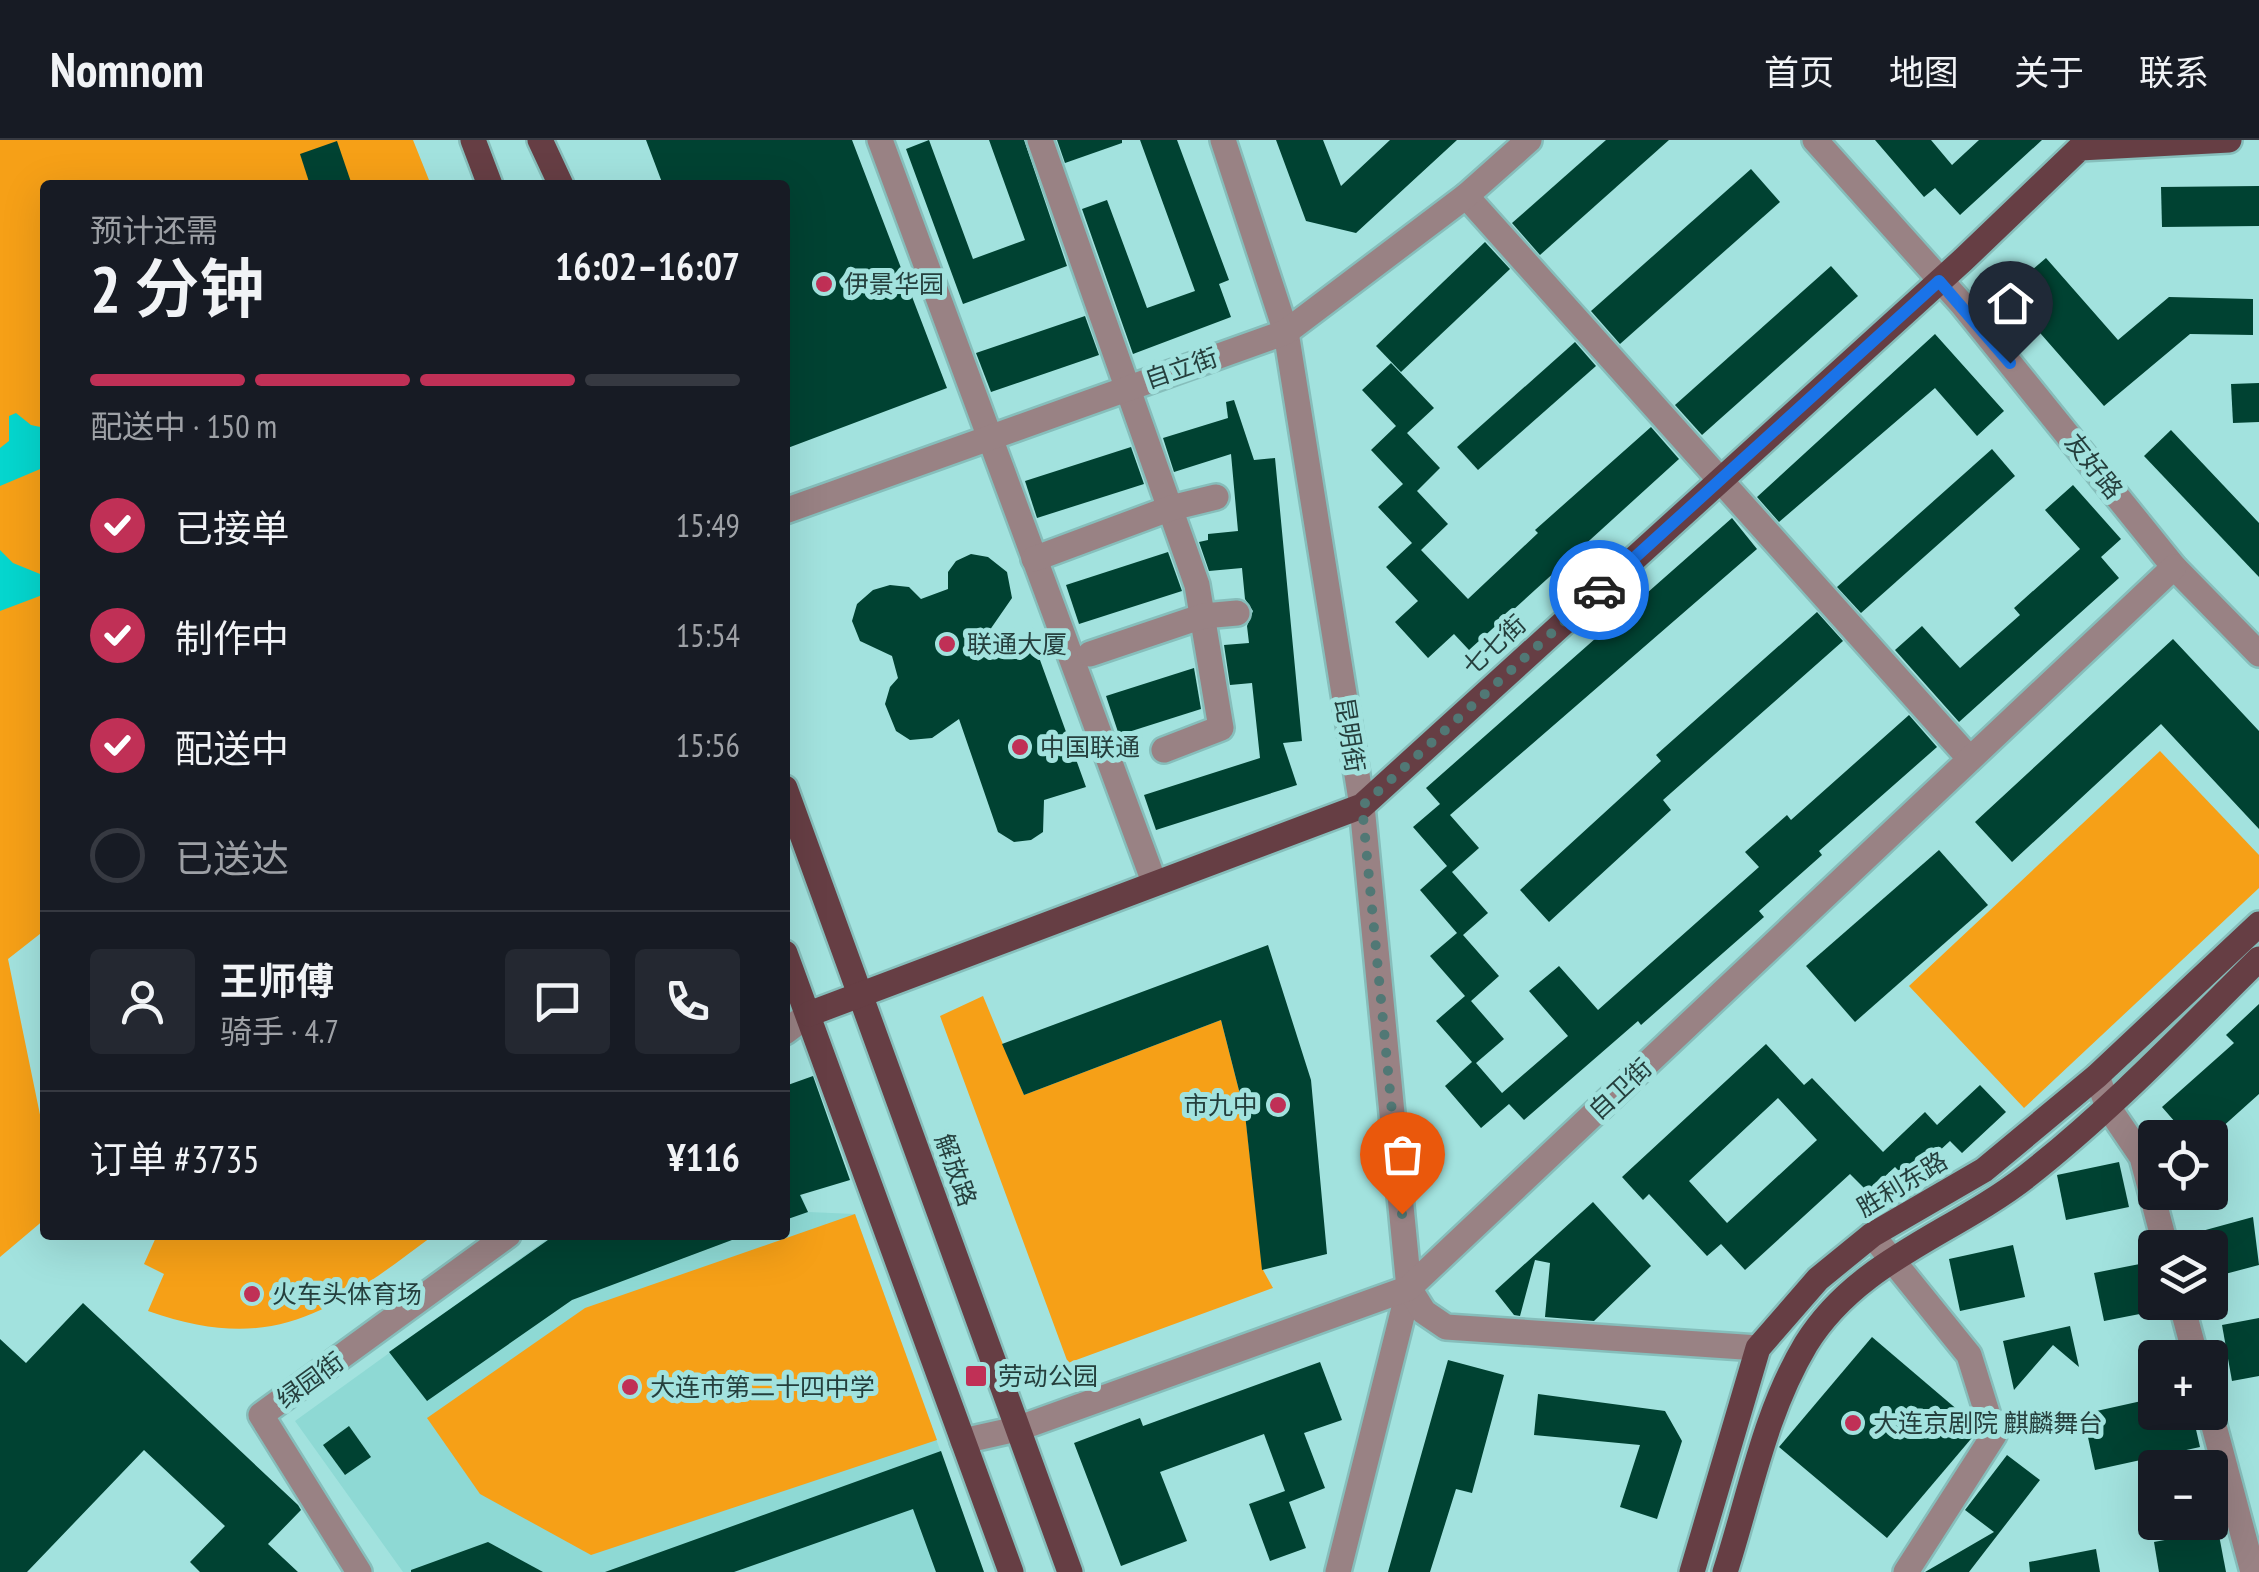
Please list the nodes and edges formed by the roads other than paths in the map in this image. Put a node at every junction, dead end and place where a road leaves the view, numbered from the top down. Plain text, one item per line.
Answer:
1 (540, 140) edge
2 (880, 140) edge
3 (1040, 140) edge
4 (1223, 140) edge
5 (1815, 140) edge
6 (2229, 140) edge
7 (477, 141) edge
8 (2080, 144) edge
9 (1514, 145) edge
10 (489, 180) edge
11 (558, 180) edge
12 (1466, 196) junction
13 (1939, 281) junction
14 (1286, 332) junction
15 (1128, 387) junction
16 (990, 435) junction
17 (1721, 479) junction
18 (1216, 497) dead end
19 (1170, 508) junction
20 (790, 509) edge
21 (1034, 560) junction
22 (2174, 567) junction
23 (1238, 613) dead end
24 (1203, 616) junction
25 (1090, 654) dead end
26 (2259, 654) edge
27 (1164, 750) dead end
28 (1970, 759) junction
29 (790, 802) edge
30 (1362, 806) junction
31 (1154, 882) junction
32 (2259, 924) edge
33 (2259, 959) edge
34 (790, 966) edge
35 (861, 995) junction
36 (809, 1014) junction
37 (790, 1028) edge
38 (2097, 1076) junction
39 (2108, 1107) junction
40 (2161, 1230) edge
41 (1872, 1235) junction
42 (501, 1240) edge
43 (1892, 1259) junction
44 (1410, 1288) junction
45 (1758, 1348) junction
46 (1017, 1429) junction
47 (2215, 1430) edge
48 (964, 1441) junction
49 (1728, 1564) edge
50 (359, 1572) edge
51 (1011, 1572) edge
52 (1070, 1572) edge
53 (1338, 1572) edge
54 (1692, 1572) edge
55 (1906, 1572) edge
56 (2253, 1572) edge

1 - 11 main road
2 - 16 street
3 - 15 street
4 - 14 street, 昆明街
5 - 13 street, 友好路
6 - 8 main road, 七七街
7 - 10 main road
8 - 13 main road, 七七街
9 - 12 street, 自立街
12 - 14 street, 自立街
12 - 17 street
13 - 17 main road, 七七街
13 - 22 street, 友好路
14 - 15 street, 自立街
14 - 30 street, 昆明街
15 - 16 street, 自立街
15 - 19 street
16 - 20 street, 自立街
16 - 21 street
17 - 28 street
17 - 30 main road, 七七街
18 - 19 street
19 - 21 street
19 - 24 street
21 - 31 street
22 - 26 street, 友好路
22 - 28 street, 自卫街
23 - 24 street
24 - 25 street
24 - 27 street
28 - 44 street, 自卫街
29 - 35 main road, 解放路
30 - 31 main road, 七七街
30 - 44 street, 昆明街
31 - 35 main road, 七七街
32 - 38 main road, 胜利东路
33 - 39 main road
34 - 36 main road
35 - 36 main road, 七七街
35 - 46 main road, 解放路
36 - 37 street
36 - 48 main road
38 - 39 street
38 - 41 main road, 胜利东路
39 - 40 street
39 - 43 main road
41 - 43 street
41 - 45 main road, 胜利东路
42 - 50 street, 绿园街
43 - 49 main road
43 - 55 street
44 - 45 street
44 - 46 street, 自卫街
44 - 53 street, 昆明街
45 - 54 main road, 胜利东路
46 - 48 street, 自卫街
46 - 52 main road, 解放路
47 - 56 street
48 - 51 main road

